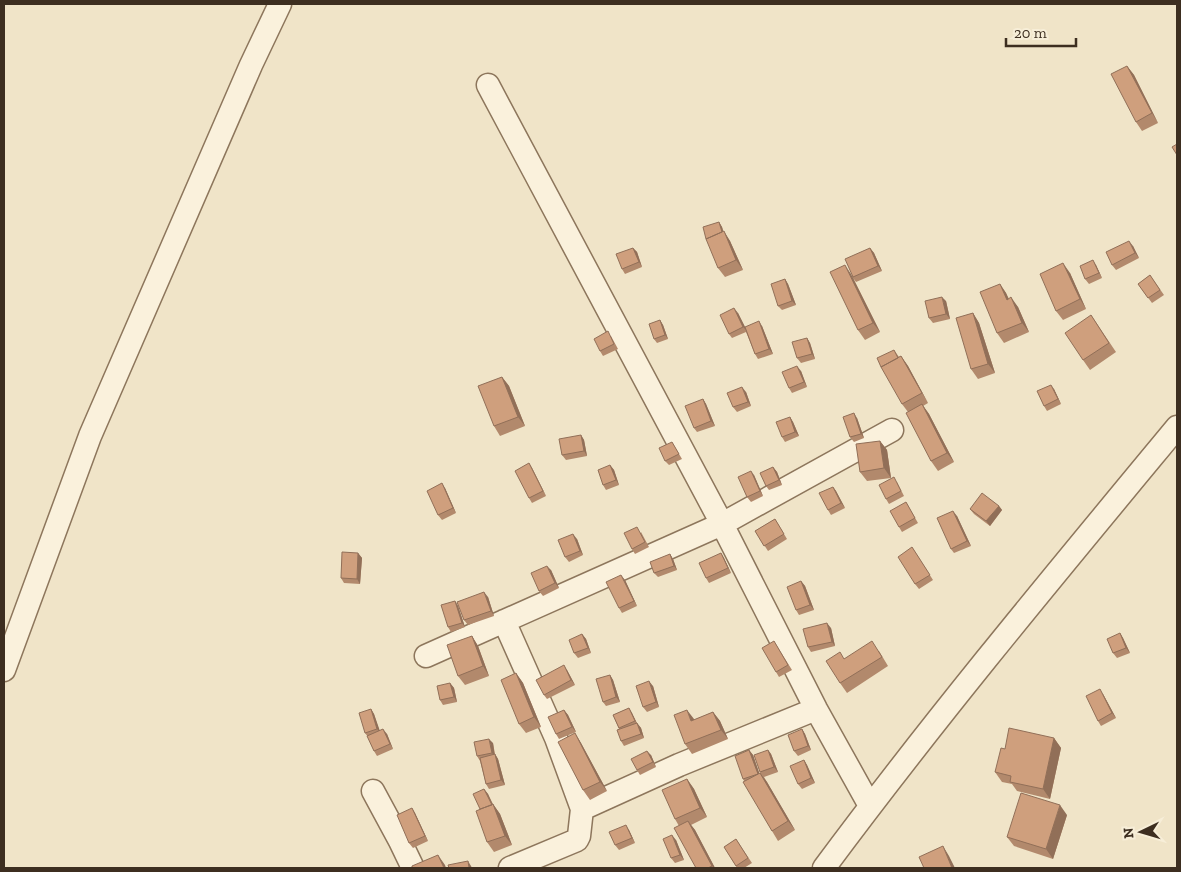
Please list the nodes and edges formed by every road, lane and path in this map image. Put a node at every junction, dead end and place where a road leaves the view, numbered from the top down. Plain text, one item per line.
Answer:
1 (280, 4) edge
2 (488, 85) dead end
3 (1177, 427) edge
4 (892, 430) dead end
5 (722, 524) junction
6 (504, 621) junction
7 (426, 656) dead end
8 (4, 670) edge
9 (816, 709) junction
10 (373, 791) dead end
11 (870, 806) junction
12 (582, 809) junction
13 (413, 868) edge
14 (510, 868) edge
15 (824, 868) edge

1 - 8 street
2 - 5 street
3 - 11 street
4 - 5 street
5 - 6 street
5 - 9 street
6 - 7 street
6 - 12 street
9 - 11 street
9 - 12 street
10 - 13 street
11 - 15 street
12 - 14 street

